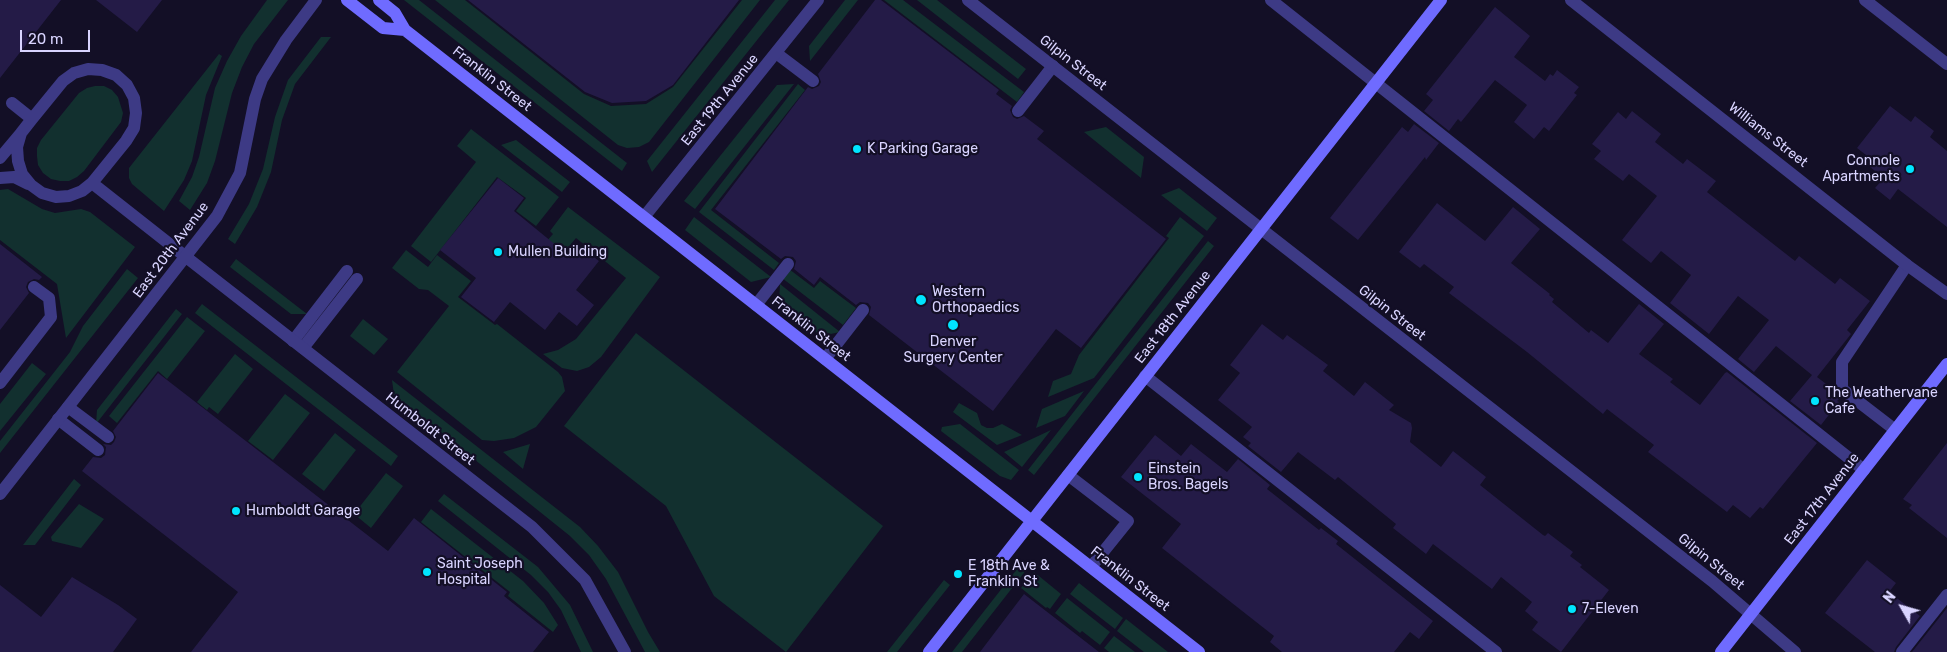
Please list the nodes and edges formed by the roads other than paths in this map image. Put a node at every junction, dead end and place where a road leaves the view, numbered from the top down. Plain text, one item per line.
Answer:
1 (316, 0) edge
2 (347, 0) edge
3 (379, 0) edge
4 (818, 0) edge
5 (968, 0) edge
6 (1271, 0) edge
7 (1441, 0) edge
8 (1571, 0) edge
9 (1865, 0) edge
10 (405, 30) junction
11 (776, 53) junction
12 (1947, 64) edge
13 (1053, 66) junction
14 (813, 80) dead end
15 (1376, 82) junction
16 (12, 103) dead end
17 (1018, 111) dead end
18 (32, 119) junction
19 (20, 133) junction
20 (0, 158) edge
21 (0, 178) edge
22 (92, 182) junction
23 (31, 185) junction
24 (644, 217) junction
25 (1261, 229) junction
26 (186, 257) junction
27 (788, 264) dead end
28 (1907, 265) junction
29 (352, 275) dead end
30 (34, 287) dead end
31 (1947, 294) edge
32 (756, 305) junction
33 (863, 310) dead end
34 (298, 345) junction
35 (825, 359) junction
36 (1947, 364) edge
37 (1145, 376) junction
38 (0, 383) edge
39 (68, 407) junction
40 (58, 420) junction
41 (1894, 429) junction
42 (108, 438) dead end
43 (98, 450) dead end
44 (1864, 470) junction
45 (1068, 474) junction
46 (0, 494) edge
47 (1032, 521) junction
48 (1091, 568) junction
49 (1947, 595) edge
50 (1750, 614) junction
51 (625, 652) edge
52 (929, 652) edge
53 (1199, 652) edge
54 (1496, 652) edge
55 (1721, 652) edge
56 (1795, 652) edge
57 (1902, 652) edge

1 - 26 street, East 20th Avenue
2 - 10 main road, Franklin Street
3 - 10 main road, Franklin Street
4 - 11 street, East 19th Avenue
5 - 13 street, Gilpin Street
6 - 15 street
7 - 15 main road, East 18th Avenue
8 - 28 street, Williams Street
9 - 12 street
10 - 24 main road, Franklin Street
11 - 14 street
11 - 24 street, East 19th Avenue
13 - 17 street
13 - 25 street, Gilpin Street
15 - 25 main road, East 18th Avenue
15 - 44 street
16 - 18 street
18 - 19 street
18 - 22 street
19 - 20 street
19 - 23 street
21 - 23 street
22 - 23 street
22 - 26 street, Humboldt Street
24 - 32 main road, Franklin Street
25 - 37 main road, East 18th Avenue
25 - 50 street, Gilpin Street
26 - 34 street, Humboldt Street
26 - 39 street, East 20th Avenue
27 - 32 street
28 - 31 street, Williams Street
28 - 41 street
29 - 34 street
30 - 38 street
32 - 35 main road, Franklin Street
33 - 35 street
34 - 51 street, Humboldt Street
35 - 47 main road, Franklin Street
36 - 41 main road, East 17th Avenue
37 - 45 main road, East 18th Avenue
37 - 54 street
39 - 40 street, East 20th Avenue
39 - 42 street
40 - 43 street
40 - 46 street, East 20th Avenue
41 - 44 main road, East 17th Avenue
44 - 50 main road, East 17th Avenue
45 - 47 main road, East 18th Avenue
45 - 48 street
47 - 48 main road, Franklin Street
47 - 52 main road, East 18th Avenue
48 - 53 main road, Franklin Street
49 - 57 street
50 - 55 main road, East 17th Avenue
50 - 56 street, Gilpin Street

